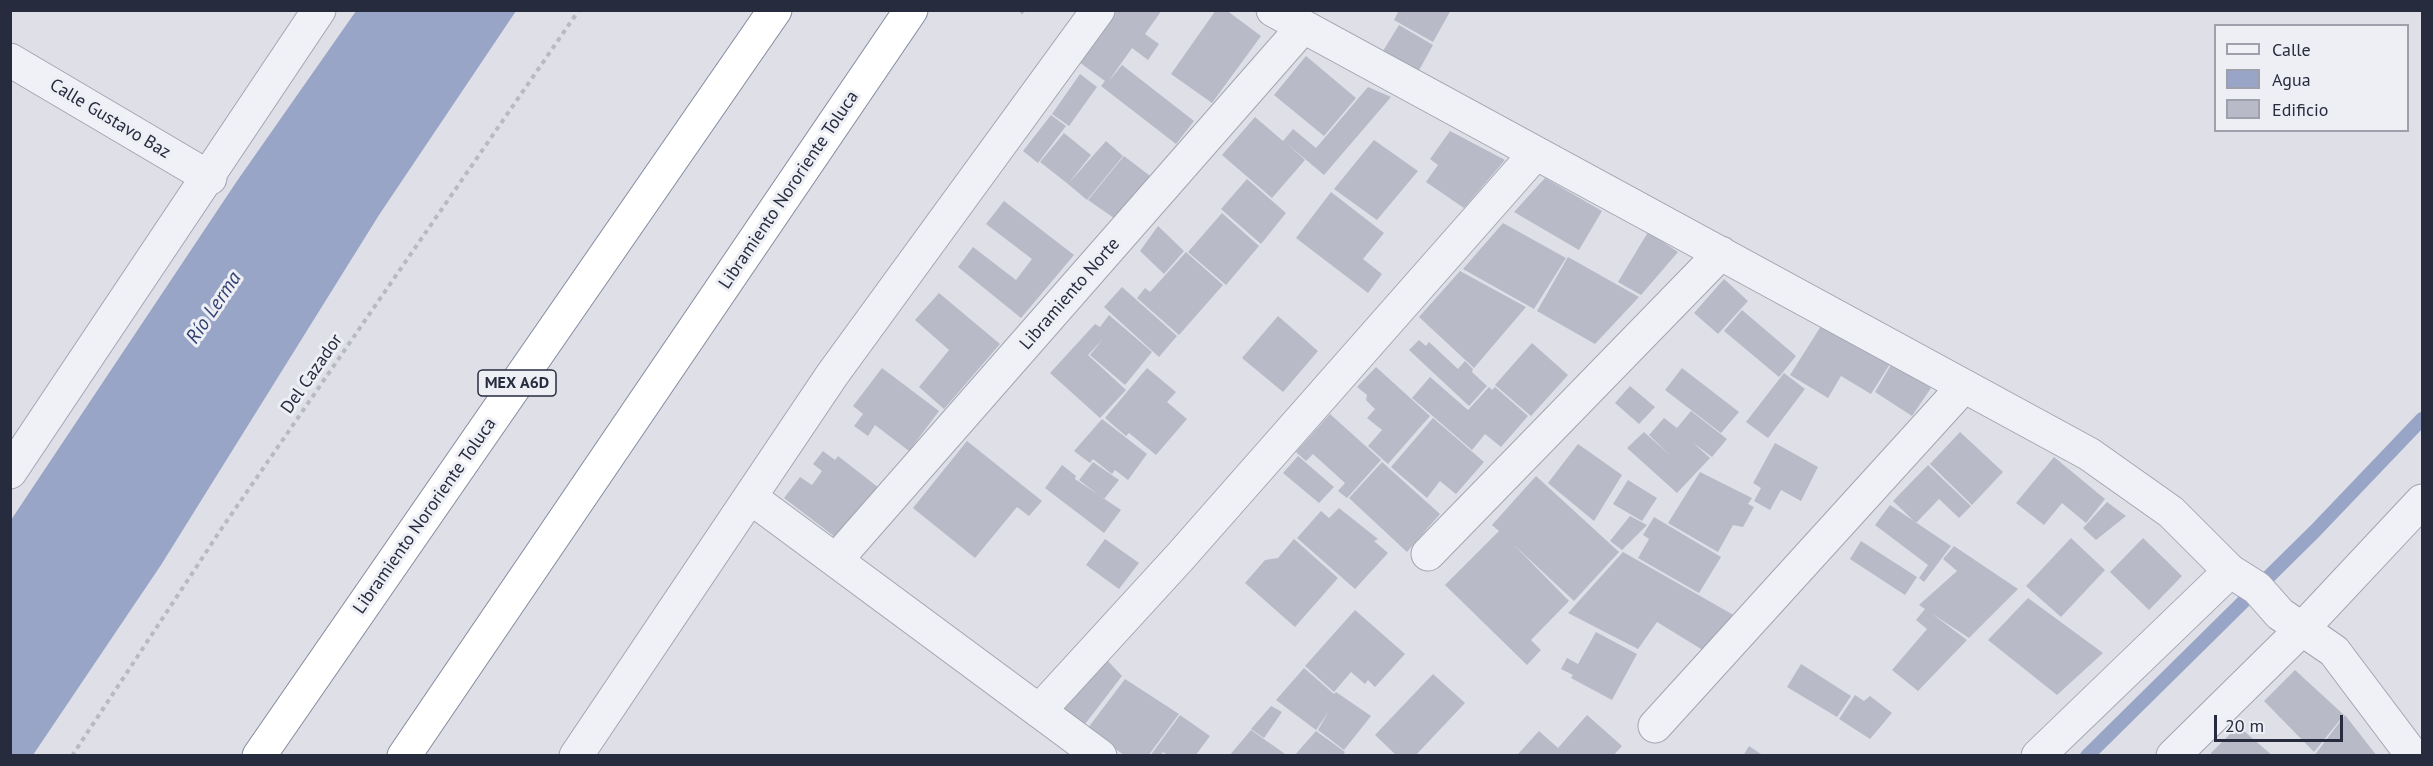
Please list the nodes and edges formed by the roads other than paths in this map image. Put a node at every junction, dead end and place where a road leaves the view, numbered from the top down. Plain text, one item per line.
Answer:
1 (320, 10) edge
2 (775, 10) edge
3 (911, 10) edge
4 (1098, 10) edge
5 (1273, 10) edge
6 (1303, 27) junction
7 (10, 60) edge
8 (1535, 154) junction
9 (210, 178) junction
10 (1720, 253) junction
11 (1964, 386) junction
12 (10, 472) edge
13 (750, 497) junction
14 (2422, 501) edge
15 (1428, 554) dead end
16 (836, 560) junction
17 (2244, 579) junction
18 (2291, 621) junction
19 (1039, 711) junction
20 (1655, 726) dead end
21 (259, 756) edge
22 (404, 756) edge
23 (576, 756) edge
24 (1100, 756) edge
25 (2038, 756) edge
26 (2173, 756) edge
27 (2413, 756) edge

1 - 9 street
2 - 21 highway, Libramiento Nororiente Toluca / MEX A6D
3 - 22 highway, Libramiento Nororiente Toluca
4 - 13 street
5 - 6 street
6 - 8 street
6 - 16 street, Libramiento Norte
7 - 9 street, Calle Gustavo Baz
8 - 10 street
8 - 19 street
9 - 12 street
10 - 11 street
10 - 15 street
11 - 17 street
11 - 20 street
13 - 16 street
13 - 23 street
14 - 18 street
16 - 19 street
17 - 18 street
17 - 25 street
18 - 26 street
18 - 27 street
19 - 24 street

